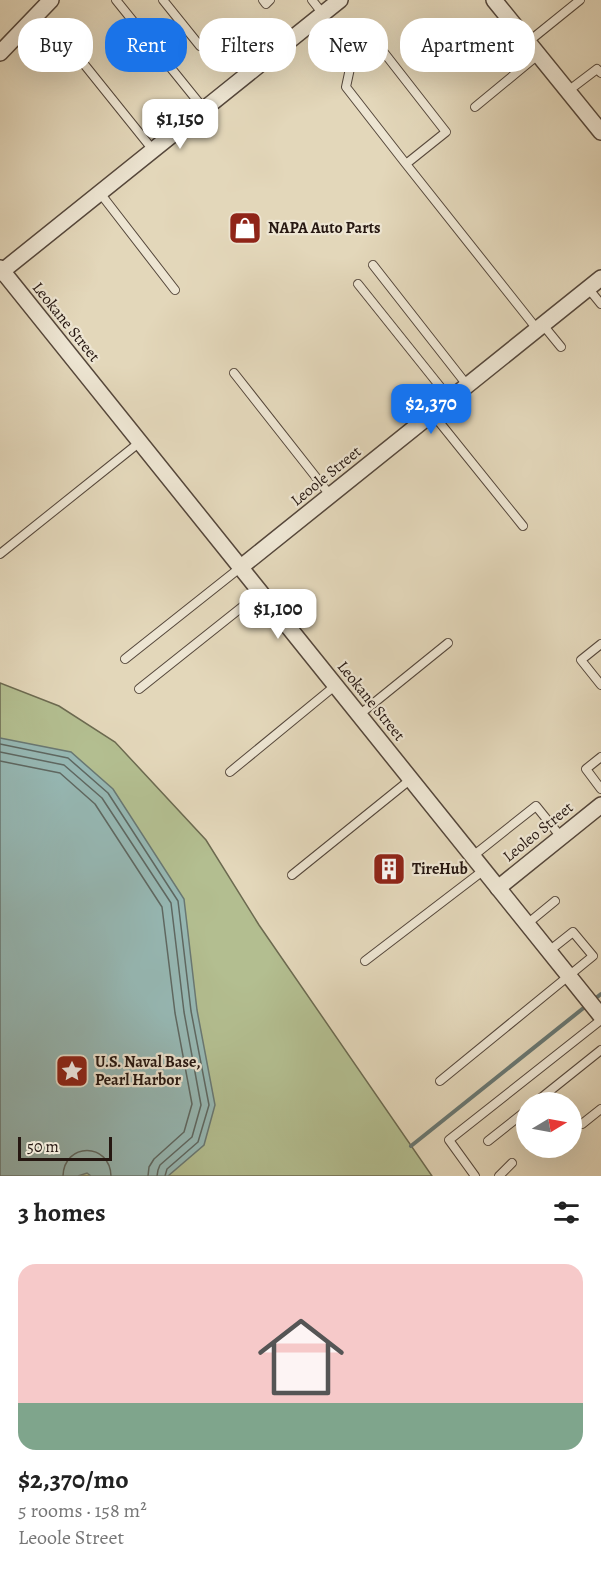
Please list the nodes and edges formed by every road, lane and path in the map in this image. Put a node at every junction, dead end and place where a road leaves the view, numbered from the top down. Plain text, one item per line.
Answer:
1 (51, 0) edge
2 (116, 0) edge
3 (164, 0) edge
4 (263, 0) edge
5 (270, 0) edge
6 (312, 0) edge
7 (340, 0) edge
8 (494, 0) edge
9 (580, 0) edge
10 (322, 14) junction
11 (509, 18) edge
12 (535, 36) edge
13 (199, 45) edge
14 (535, 51) edge
15 (0, 53) edge
16 (538, 55) junction
17 (90, 72) edge
18 (601, 73) edge
19 (568, 92) junction
20 (475, 107) dead end
21 (204, 109) junction
22 (601, 132) edge
23 (153, 150) junction
24 (406, 164) junction
25 (100, 193) junction
26 (373, 265) dead end
27 (1, 271) edge
28 (601, 278) edge
29 (358, 284) dead end
30 (588, 288) junction
31 (175, 290) dead end
32 (601, 304) edge
33 (540, 327) junction
34 (561, 347) dead end
35 (234, 373) dead end
36 (468, 385) junction
37 (450, 399) junction
38 (432, 413) junction
39 (140, 442) junction
40 (330, 495) junction
41 (523, 526) dead end
42 (0, 554) edge
43 (241, 567) junction
44 (261, 592) junction
45 (448, 643) dead end
46 (601, 644) edge
47 (125, 659) dead end
48 (336, 685) junction
49 (601, 685) edge
50 (139, 689) dead end
51 (359, 715) junction
52 (601, 757) edge
53 (230, 772) dead end
54 (411, 779) junction
55 (601, 789) edge
56 (601, 805) edge
57 (561, 837) junction
58 (473, 856) junction
59 (484, 870) junction
60 (292, 875) dead end
61 (498, 888) junction
62 (555, 901) dead end
63 (527, 924) junction
64 (549, 951) junction
65 (365, 961) dead end
66 (569, 976) junction
67 (600, 1016) edge
68 (601, 1050) edge
69 (440, 1081) dead end
70 (548, 1092) edge
71 (601, 1109) edge
72 (516, 1119) edge
73 (582, 1124) dead end
74 (488, 1141) dead end
75 (512, 1163) dead end
76 (475, 1176) edge
77 (499, 1176) edge

1 - 15 street
2 - 21 lane
3 - 13 lane
4 - 5 lane
6 - 10 lane
7 - 10 street
8 - 11 street
9 - 12 lane
10 - 21 street
14 - 16 street
16 - 19 street
16 - 20 lane
17 - 23 lane
18 - 19 lane
19 - 22 street
21 - 23 street
23 - 25 street
24 - 24 lane
24 - 33 lane
25 - 27 street
25 - 31 lane
26 - 36 lane
27 - 39 street, Leokane Street
28 - 30 street, Leoole Street
29 - 37 lane
30 - 32 lane
30 - 33 street, Leoole Street
33 - 34 lane
33 - 36 street, Leoole Street
35 - 40 lane
36 - 37 street, Leoole Street
37 - 38 street, Leoole Street
38 - 40 street, Leoole Street
38 - 41 lane
39 - 42 lane
39 - 43 street, Leokane Street
40 - 43 street, Leoole Street
43 - 44 street, Leokane Street
43 - 47 lane
44 - 48 street, Leokane Street
44 - 50 lane
45 - 51 lane
46 - 49 lane
48 - 51 street, Leokane Street
48 - 53 lane
51 - 54 street, Leokane Street
52 - 55 lane
54 - 58 street, Leokane Street
54 - 60 lane
56 - 57 street, Leoleo Street
57 - 58 lane
57 - 61 street, Leoleo Street
58 - 59 street, Leokane Street
59 - 61 street, Leokane Street
59 - 65 lane
61 - 63 street, Leokane Street
62 - 63 lane
63 - 64 street, Leokane Street
64 - 66 street, Leokane Street
64 - 66 lane
66 - 67 street, Leokane Street
66 - 69 lane
67 - 76 lane
68 - 70 lane
71 - 73 lane
72 - 74 lane
75 - 77 lane

